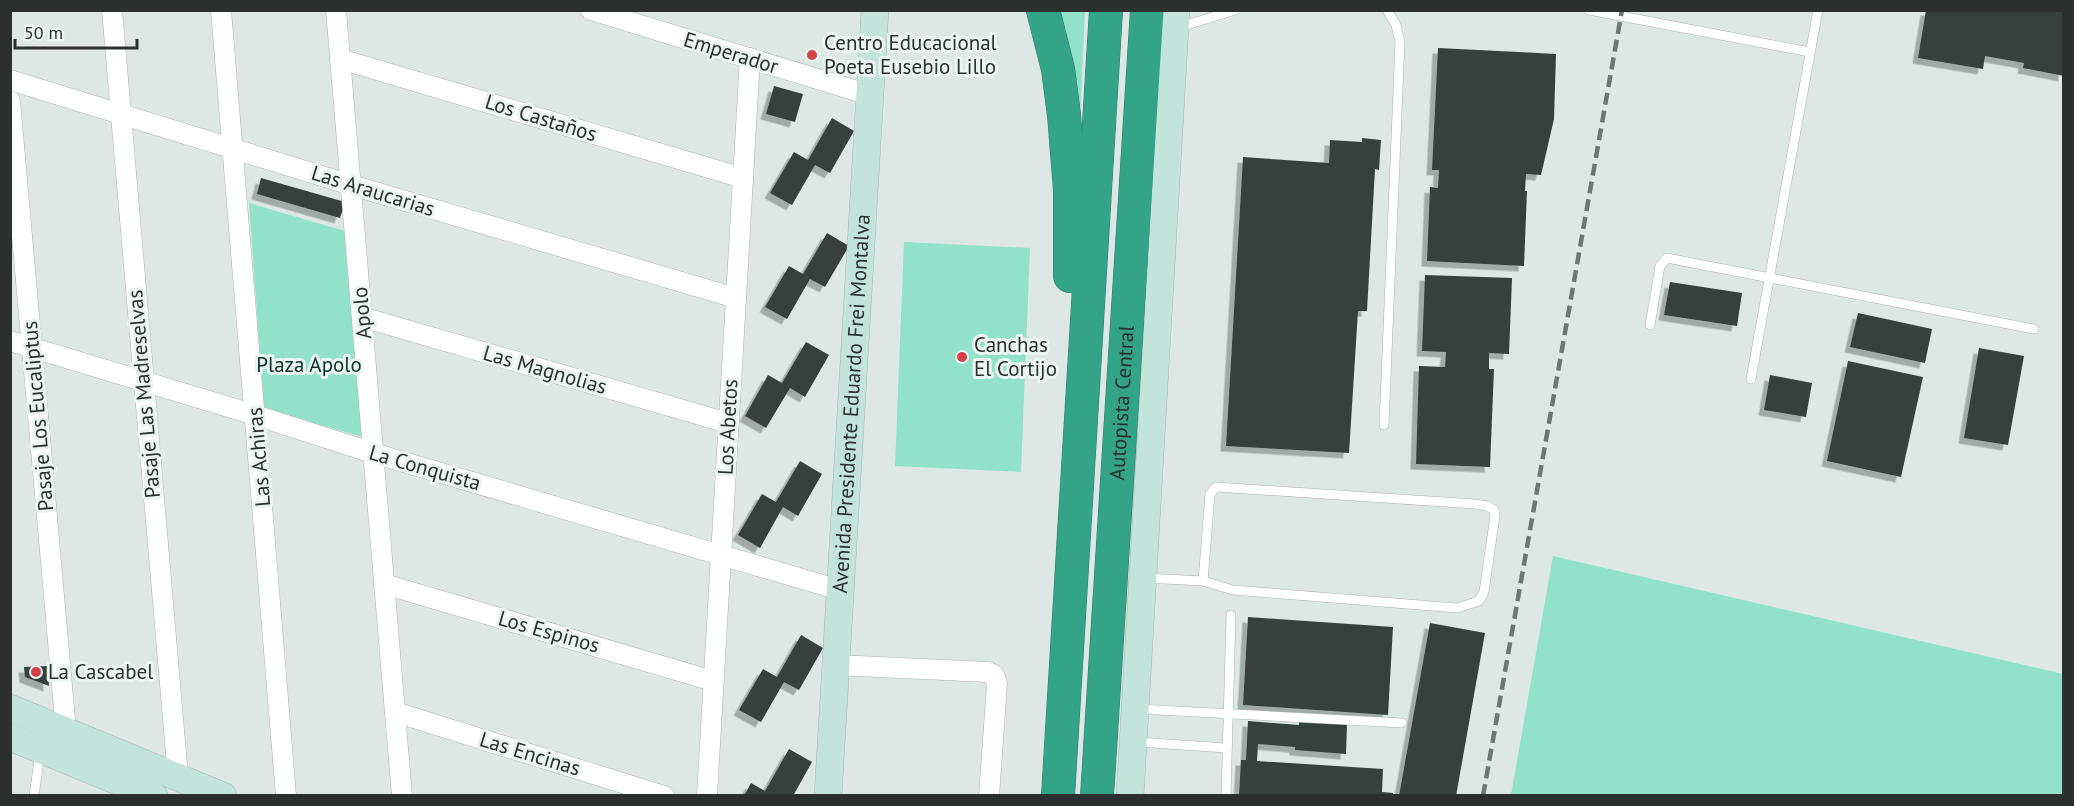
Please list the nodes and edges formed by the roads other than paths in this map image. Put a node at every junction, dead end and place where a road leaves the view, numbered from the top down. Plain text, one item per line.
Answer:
1 (111, 10) edge
2 (220, 10) edge
3 (336, 10) edge
4 (591, 10) edge
5 (875, 10) edge
6 (1043, 10) edge
7 (1106, 10) edge
8 (1147, 10) edge
9 (1235, 10) edge
10 (1387, 10) edge
11 (1589, 10) edge
12 (1818, 10) edge
13 (1175, 20) edge
14 (1810, 52) junction
15 (340, 58) junction
16 (750, 58) junction
17 (10, 80) edge
18 (870, 95) junction
19 (10, 101) edge
20 (121, 113) junction
21 (233, 149) junction
22 (742, 178) junction
23 (351, 185) junction
24 (1770, 278) junction
25 (736, 298) junction
26 (362, 316) junction
27 (1650, 325) dead end
28 (2034, 329) dead end
29 (10, 341) edge
30 (31, 348) junction
31 (1751, 379) dead end
32 (143, 381) junction
33 (1083, 393) junction
34 (255, 415) junction
35 (728, 423) junction
36 (1384, 425) dead end
37 (373, 453) junction
38 (721, 555) junction
39 (1143, 578) junction
40 (1203, 581) junction
41 (384, 584) junction
42 (840, 590) junction
43 (1230, 615) dead end
44 (835, 664) junction
45 (713, 681) junction
46 (10, 708) edge
47 (1135, 709) junction
48 (395, 712) junction
49 (1228, 715) junction
50 (1402, 723) dead end
51 (66, 731) junction
52 (10, 737) edge
53 (1133, 741) junction
54 (1227, 747) junction
55 (40, 749) junction
56 (178, 777) junction
57 (34, 795) edge
58 (154, 795) edge
59 (223, 795) edge
60 (286, 795) edge
61 (402, 795) edge
62 (664, 795) edge
63 (706, 795) edge
64 (828, 795) edge
65 (989, 795) edge
66 (1058, 795) edge
67 (1097, 795) edge
68 (1130, 795) edge
69 (1226, 795) edge

1 - 20 street, Pasaje Las Madreselvas
2 - 21 street, Las Achiras
3 - 15 street, Apolo
4 - 16 street, Emperador
5 - 18 main road, Avenida Presidente Eduardo Frei Montalva
6 - 33 highway
7 - 33 highway, Autopista Central
8 - 67 highway, Autopista Central
9 - 13 lane
10 - 36 lane
11 - 14 lane
12 - 14 lane
13 - 39 main road
14 - 24 lane
15 - 22 street, Los Castaños
15 - 23 street, Apolo
16 - 18 street, Emperador
16 - 22 street, Los Abetos
17 - 20 street, Las Araucarias
18 - 42 main road, Avenida Presidente Eduardo Frei Montalva
19 - 30 street, Pasaje Los Eucaliptus
20 - 21 street, Las Araucarias
20 - 32 street, Pasaje Las Madreselvas
21 - 23 street, Las Araucarias
21 - 34 street, Las Achiras
22 - 25 street, Los Abetos
23 - 25 street, Las Araucarias
23 - 26 street, Apolo
24 - 27 lane
24 - 28 lane
24 - 31 lane
25 - 35 street, Los Abetos
26 - 35 street, Las Magnolias
26 - 37 street, Apolo
29 - 30 street, La Conquista
30 - 32 street, La Conquista
30 - 51 street, Pasaje Los Eucaliptus
32 - 34 street, La Conquista
32 - 56 street, Pasaje Las Madreselvas
33 - 66 highway, Autopista Central
34 - 37 street, La Conquista
34 - 60 street, Las Achiras
35 - 38 street, Los Abetos
37 - 38 street, La Conquista
37 - 41 street, Apolo
38 - 42 street, La Conquista
38 - 45 street, Los Abetos
39 - 40 lane
39 - 47 main road
40 - 40 lane
41 - 45 street, Los Espinos
41 - 48 street, Apolo
42 - 44 main road, Avenida Presidente Eduardo Frei Montalva
43 - 49 lane
44 - 64 main road, Avenida Presidente Eduardo Frei Montalva
44 - 65 street
45 - 63 street, Los Abetos
46 - 51 main road
47 - 49 lane
47 - 53 main road
48 - 61 street, Apolo
48 - 62 street, Las Encinas
49 - 50 lane
49 - 54 lane
51 - 56 main road
52 - 55 main road
53 - 54 lane
53 - 68 main road
54 - 69 lane
55 - 57 lane
55 - 58 main road
56 - 59 main road

